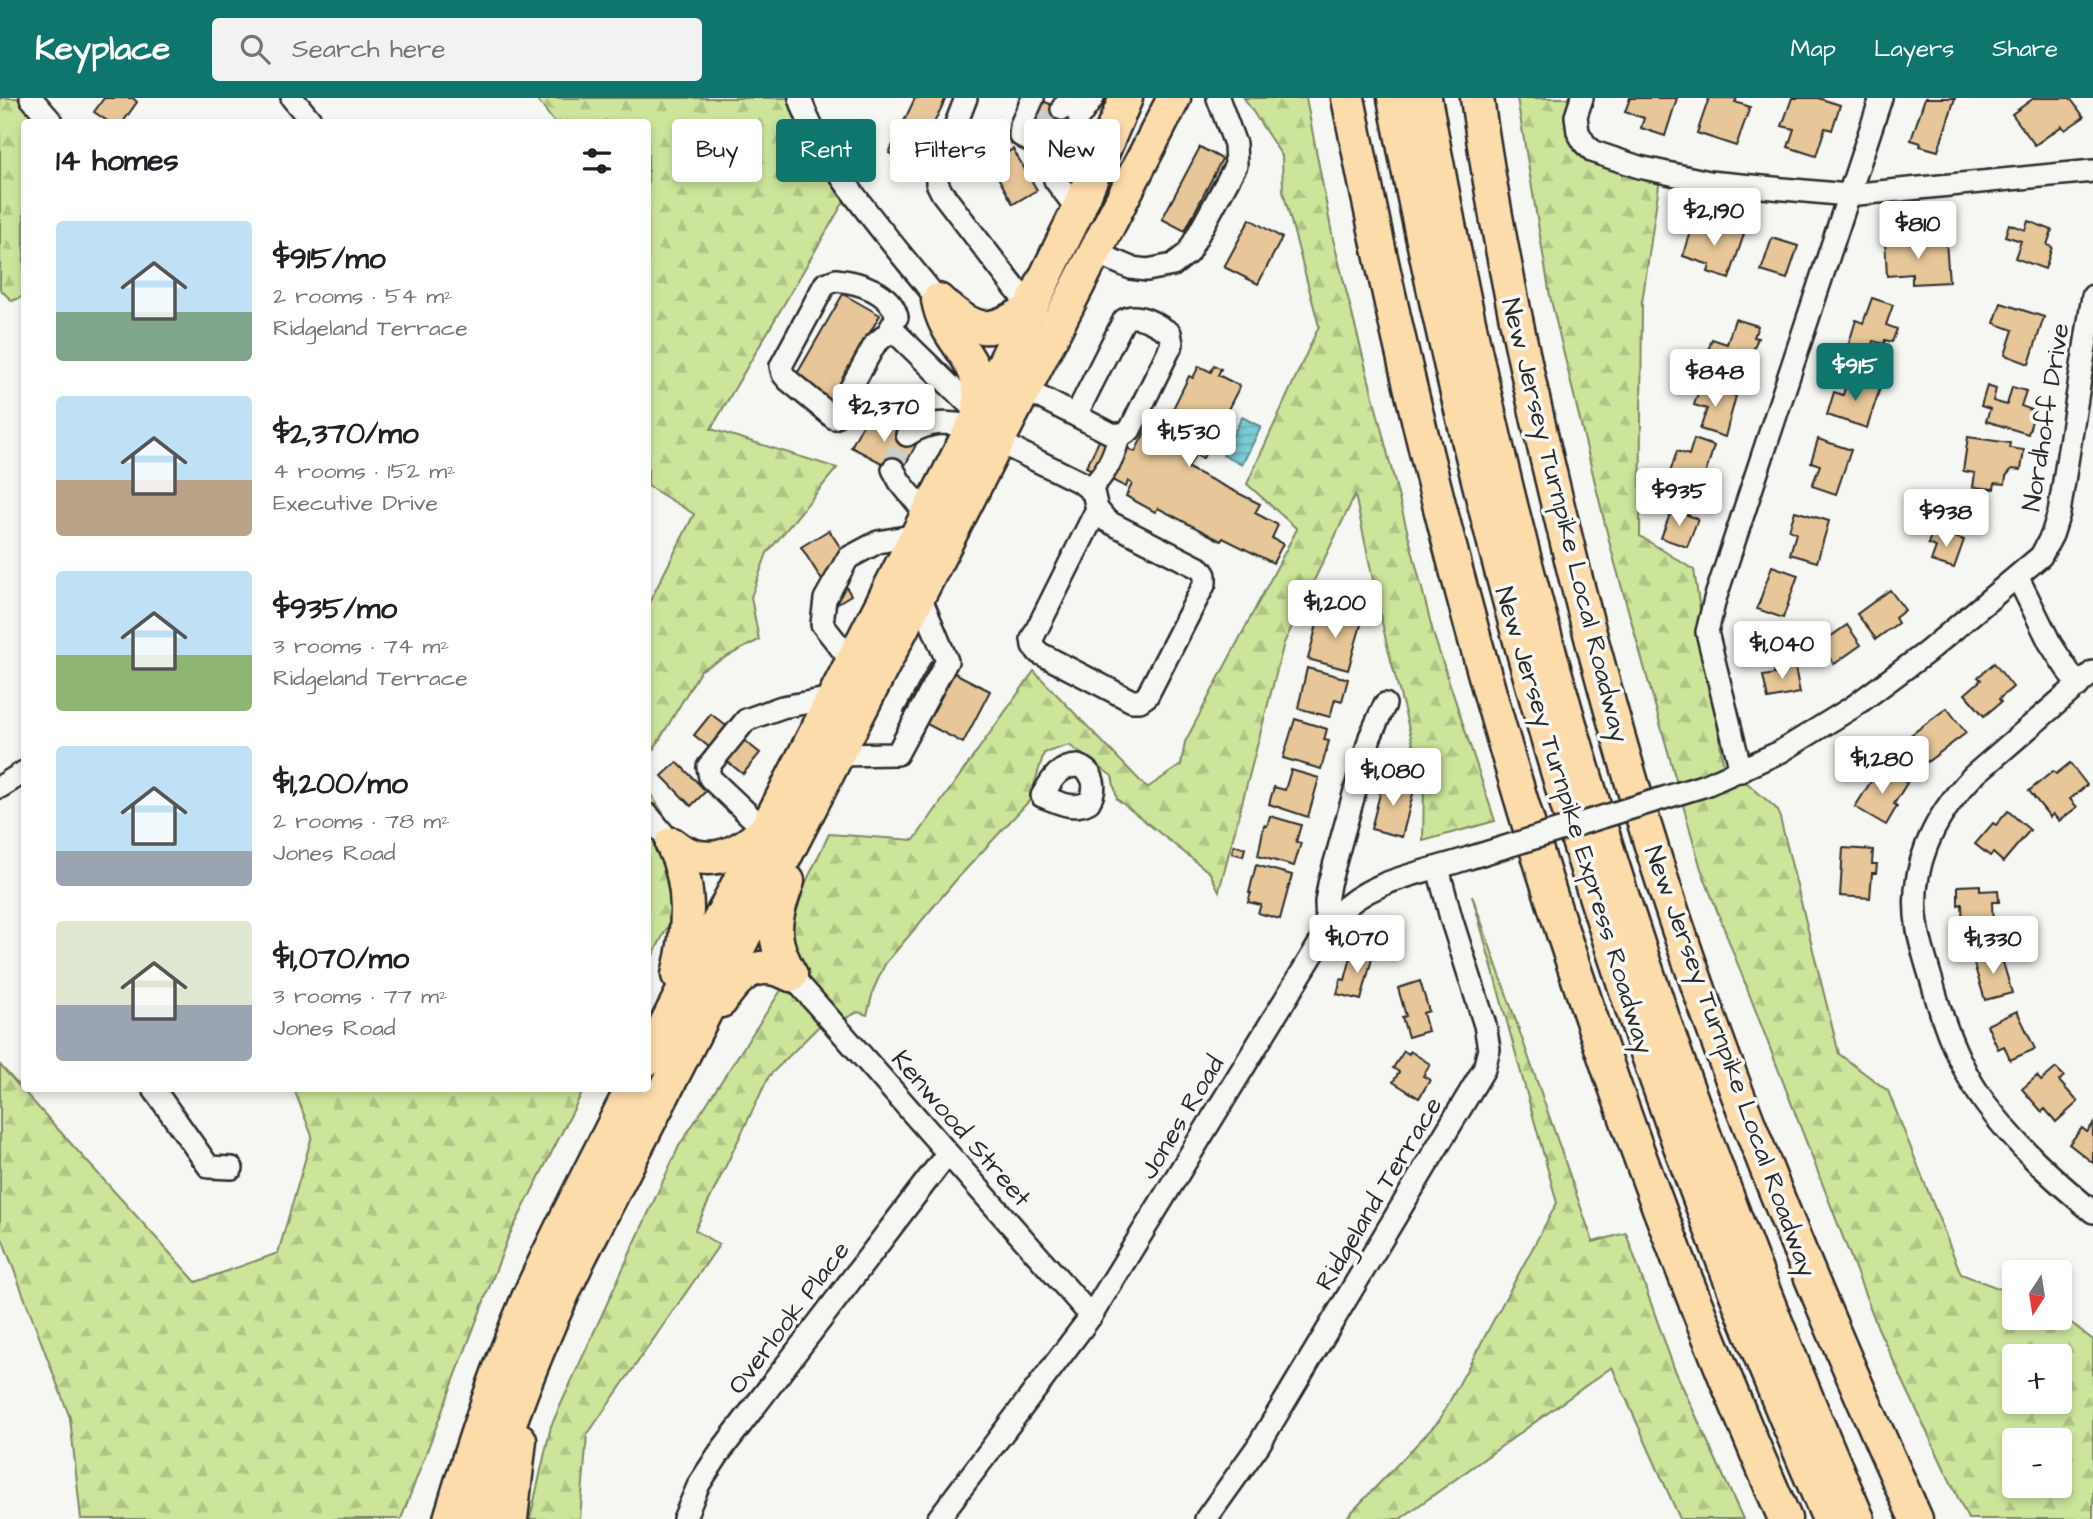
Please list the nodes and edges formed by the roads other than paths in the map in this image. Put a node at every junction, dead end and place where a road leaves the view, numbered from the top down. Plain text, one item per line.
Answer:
1 (30, 98) edge
2 (292, 98) edge
3 (800, 98) edge
4 (967, 98) edge
5 (1093, 98) edge
6 (1126, 98) edge
7 (1174, 98) edge
8 (1218, 98) edge
9 (1340, 98) edge
10 (1348, 98) edge
11 (1394, 98) edge
12 (1425, 98) edge
13 (1476, 98) edge
14 (1581, 98) edge
15 (1881, 98) edge
16 (1056, 104) edge
17 (49, 119) edge
18 (310, 119) edge
19 (1356, 137) junction
20 (2093, 171) edge
21 (1848, 195) junction
22 (1078, 210) junction
23 (1096, 253) junction
24 (2093, 296) edge
25 (938, 300) junction
26 (1031, 309) junction
27 (891, 328) junction
28 (1024, 389) junction
29 (1076, 415) junction
30 (983, 427) junction
31 (1119, 434) junction
32 (907, 435) dead end
33 (893, 469) dead end
34 (1089, 489) junction
35 (1097, 509) junction
36 (922, 525) junction
37 (2018, 578) junction
38 (919, 594) junction
39 (852, 662) junction
40 (2085, 679) edge
41 (833, 698) junction
42 (1385, 704) dead end
43 (832, 764) junction
44 (1741, 771) junction
45 (21, 774) edge
46 (1706, 785) joint
47 (0, 787) edge
48 (651, 819) edge
49 (765, 830) junction
50 (672, 844) junction
51 (1438, 868) junction
52 (1327, 928) junction
53 (791, 975) junction
54 (656, 1063) edge
55 (156, 1092) edge
56 (630, 1092) edge
57 (645, 1092) edge
58 (947, 1154) junction
59 (232, 1168) dead end
60 (2093, 1212) edge
61 (1091, 1316) junction
62 (539, 1348) junction
63 (450, 1519) edge
64 (480, 1519) edge
65 (511, 1519) edge
66 (684, 1519) edge
67 (938, 1519) edge
68 (1206, 1519) edge
69 (1785, 1519) edge
70 (1829, 1519) edge
71 (1858, 1519) edge
72 (1916, 1519) edge

1 - 17 street
2 - 18 street
3 - 25 street
4 - 26 street
5 - 16 street
6 - 22 highway
7 - 23 highway
8 - 23 street
9 - 19 highway
10 - 19 highway
11 - 70 highway, New Jersey Turnpike Express Roadway
12 - 71 highway, New Jersey Turnpike Express Roadway
13 - 72 highway, New Jersey Turnpike Local Roadway
14 - 21 street
15 - 21 street
16 - 22 street
19 - 69 highway
20 - 21 street
21 - 44 street
22 - 26 highway
23 - 28 highway
24 - 37 street, Nordhoff Drive
25 - 26 highway
25 - 30 highway
26 - 30 highway
27 - 27 street
27 - 30 street
28 - 29 street
28 - 30 highway
29 - 31 street
29 - 31 street
30 - 32 street
30 - 34 street
30 - 36 highway
30 - 38 highway
31 - 34 street
33 - 36 street
34 - 35 street
35 - 35 street
36 - 39 highway
36 - 39 street
37 - 40 street
37 - 44 street, Nordhoff Drive
38 - 43 highway
38 - 43 street
39 - 41 highway
40 - 60 street
41 - 49 highway
41 - 49 street
42 - 52 street
43 - 53 highway
43 - 54 highway
44 - 46 street, Nordhoff Drive
45 - 47 street
46 - 51 street, Jones Road, bridge
48 - 50 street
49 - 50 highway
49 - 54 highway
50 - 54 highway
51 - 52 street, Jones Road
51 - 68 street, Ridgeland Terrace
52 - 61 street, Jones Road
53 - 54 highway
53 - 58 street, Kenwood Street
55 - 59 street
56 - 63 highway
57 - 62 highway
58 - 61 street, Kenwood Street
58 - 66 street, Overlook Place
61 - 67 street, Jones Road
62 - 64 highway
62 - 65 highway

